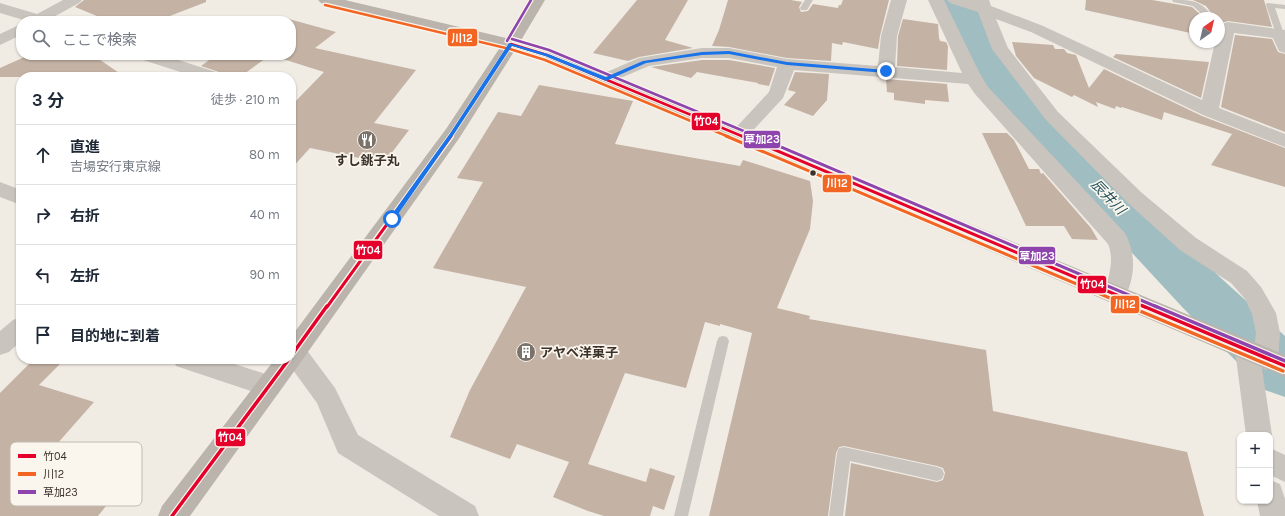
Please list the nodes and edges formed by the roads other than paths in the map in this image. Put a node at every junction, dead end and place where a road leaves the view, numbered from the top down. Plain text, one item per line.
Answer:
1 (74, 0) edge
2 (326, 0) edge
3 (537, 0) edge
4 (809, 0) edge
5 (899, 0) edge
6 (936, 0) edge
7 (955, 0) edge
8 (1176, 0) edge
9 (982, 5) edge
10 (1285, 7) edge
11 (0, 8) edge
12 (804, 8) dead end
13 (1204, 12) edge
14 (26, 16) edge
15 (46, 16) edge
16 (1225, 29) edge
17 (16, 32) edge
18 (0, 40) edge
19 (1283, 41) edge
20 (511, 44) junction
21 (1219, 48) edge
22 (161, 60) edge
23 (787, 64) junction
24 (886, 71) junction
25 (198, 72) edge
26 (606, 79) junction
27 (975, 79) junction
28 (1209, 111) junction
29 (738, 135) junction
30 (1285, 141) edge
31 (0, 189) edge
32 (16, 196) edge
33 (1115, 295) junction
34 (16, 331) edge
35 (724, 341) dead end
36 (0, 345) edge
37 (296, 349) edge
38 (1266, 358) edge
39 (296, 362) edge
40 (201, 364) edge
41 (285, 364) edge
42 (269, 386) junction
43 (1260, 432) edge
44 (1273, 463) edge
45 (1285, 469) edge
46 (937, 474) dead end
47 (1272, 504) edge
48 (172, 516) edge
49 (465, 516) edge
50 (681, 516) edge
51 (836, 516) edge
52 (1274, 516) edge

1 - 15 street
2 - 20 street
3 - 20 street
4 - 12 lane
5 - 24 street
6 - 27 street
7 - 9 street
8 - 13 lane
9 - 28 street
9 - 38 street
10 - 19 lane
11 - 14 street
16 - 19 street
17 - 18 street
20 - 26 street
20 - 37 street
21 - 28 street
22 - 25 street
23 - 24 street
23 - 26 street
23 - 29 street
24 - 27 street
26 - 29 street
27 - 33 street
28 - 30 street
29 - 33 street
31 - 32 street
33 - 38 street
34 - 36 street
35 - 50 lane
38 - 43 street
39 - 49 street
40 - 42 street
41 - 42 street
42 - 48 street
44 - 45 street
46 - 51 lane
47 - 52 street

